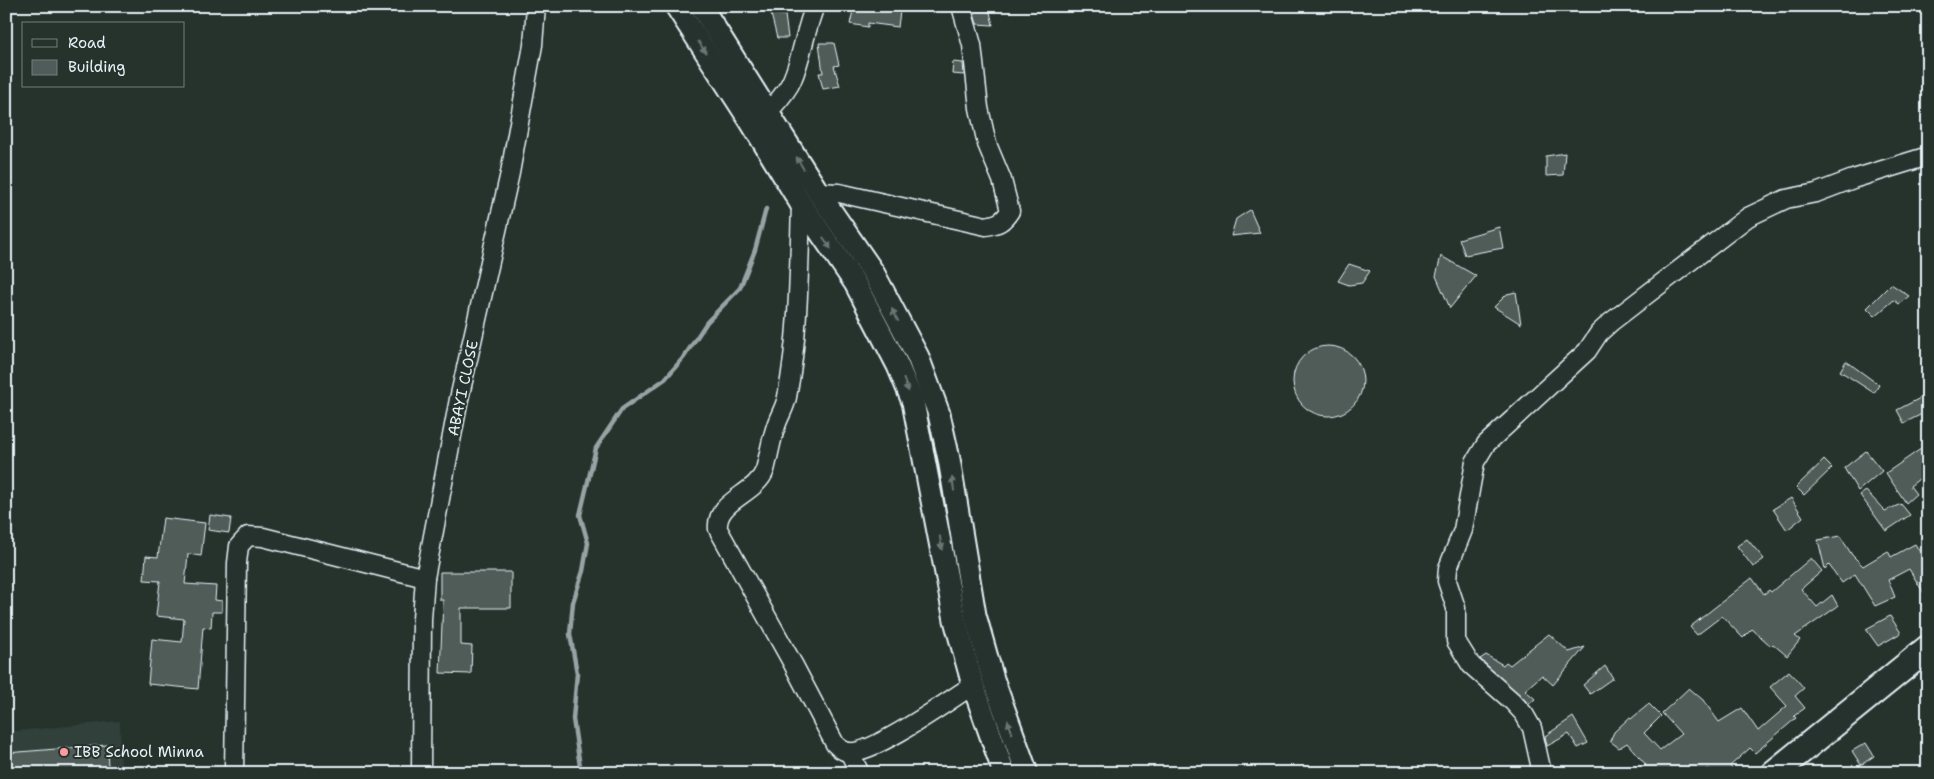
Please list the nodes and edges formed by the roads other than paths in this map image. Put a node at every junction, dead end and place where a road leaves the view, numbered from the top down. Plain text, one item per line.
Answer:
1 (536, 6) edge
2 (676, 6) edge
3 (701, 6) edge
4 (815, 6) edge
5 (961, 6) edge
6 (769, 112) junction
7 (1928, 156) edge
8 (818, 192) junction
9 (801, 204) junction
10 (426, 578) junction
11 (1928, 648) edge
12 (973, 685) junction
13 (849, 752) junction
14 (234, 773) edge
15 (421, 773) edge
16 (860, 773) edge
17 (1004, 773) edge
18 (1027, 773) edge
19 (1542, 773) edge
20 (1774, 773) edge

1 - 10 street, ABAYI CLOSE
2 -> 9 street
3 - 6 street
4 - 6 street
5 - 8 street
8 -> 6 street
7 - 19 street
18 -> 8 street
9 -> 12 street
9 - 13 street
10 - 14 street
10 - 15 street, ABAYI CLOSE
11 - 20 main road
12 - 13 street
12 - 17 street
13 - 16 street

